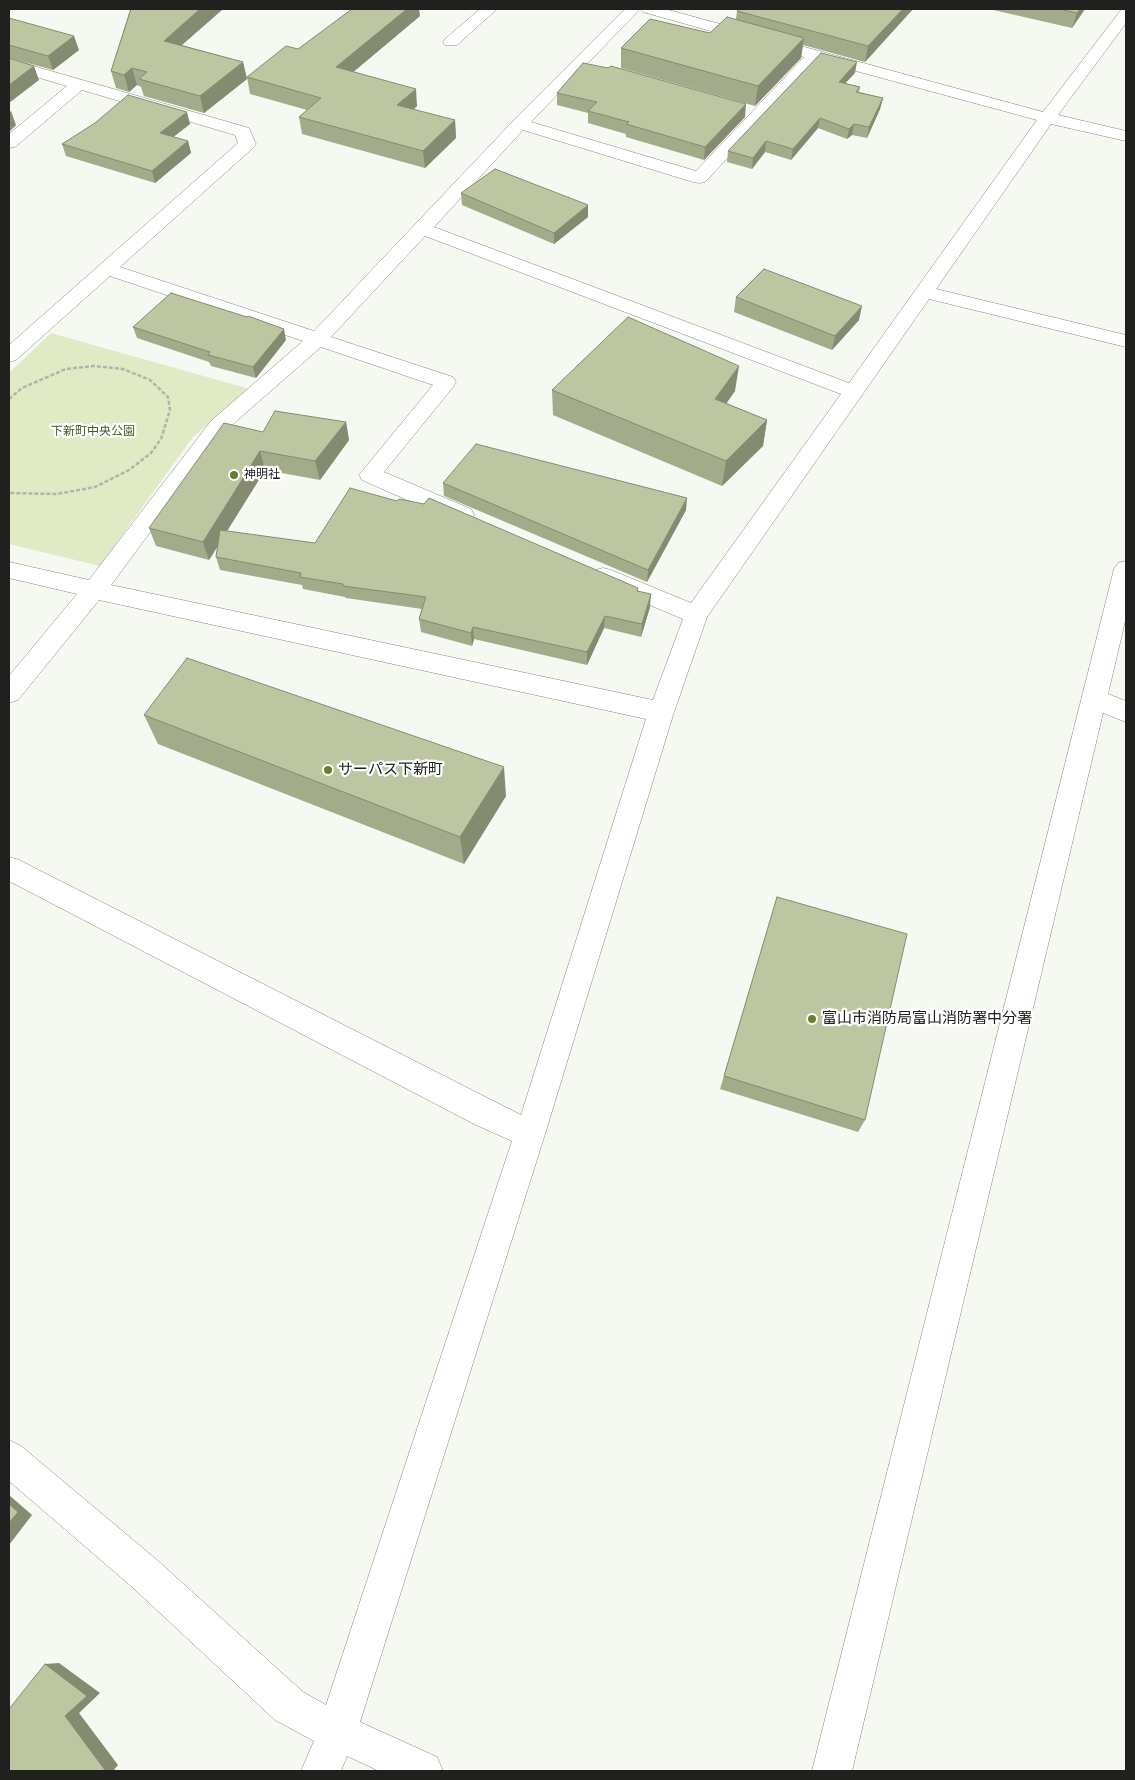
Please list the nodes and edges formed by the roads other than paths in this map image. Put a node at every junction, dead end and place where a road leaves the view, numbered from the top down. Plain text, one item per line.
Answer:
1 (489, 9) edge
2 (633, 9) edge
3 (648, 9) edge
4 (1126, 13) edge
5 (450, 42) dead end
6 (815, 55) junction
7 (9, 64) edge
8 (80, 84) junction
9 (742, 108) edge
10 (760, 114) junction
11 (1047, 118) junction
12 (520, 124) junction
13 (1126, 136) edge
14 (9, 143) edge
15 (421, 228) junction
16 (108, 269) junction
17 (926, 292) junction
18 (319, 338) junction
19 (1126, 341) edge
20 (9, 356) edge
21 (854, 392) junction
22 (479, 522) edge
23 (589, 569) edge
24 (1126, 569) edge
25 (9, 570) edge
26 (94, 590) junction
27 (696, 615) junction
28 (9, 693) edge
29 (1095, 700) junction
30 (660, 712) junction
31 (1126, 712) edge
32 (9, 868) edge
33 (530, 1134) junction
34 (9, 1458) edge
35 (337, 1732) junction
36 (321, 1771) edge
37 (423, 1771) edge
38 (832, 1771) edge

1 - 5 street
2 - 12 street
3 - 6 street
4 - 11 street
6 - 10 street
6 - 11 street
7 - 8 street
8 - 14 street
8 - 16 street
9 - 10 street
10 - 12 street
11 - 13 street
11 - 17 street
12 - 15 street
15 - 18 street
15 - 21 street
16 - 18 street
16 - 20 street
17 - 19 street
17 - 21 street
18 - 22 street
18 - 26 street
21 - 27 street
23 - 27 street
24 - 29 street
25 - 26 street
26 - 28 street
26 - 30 street
27 - 30 street
29 - 31 street
29 - 38 street
30 - 33 street
32 - 33 street
33 - 35 street
34 - 35 street
35 - 36 street
35 - 37 street

